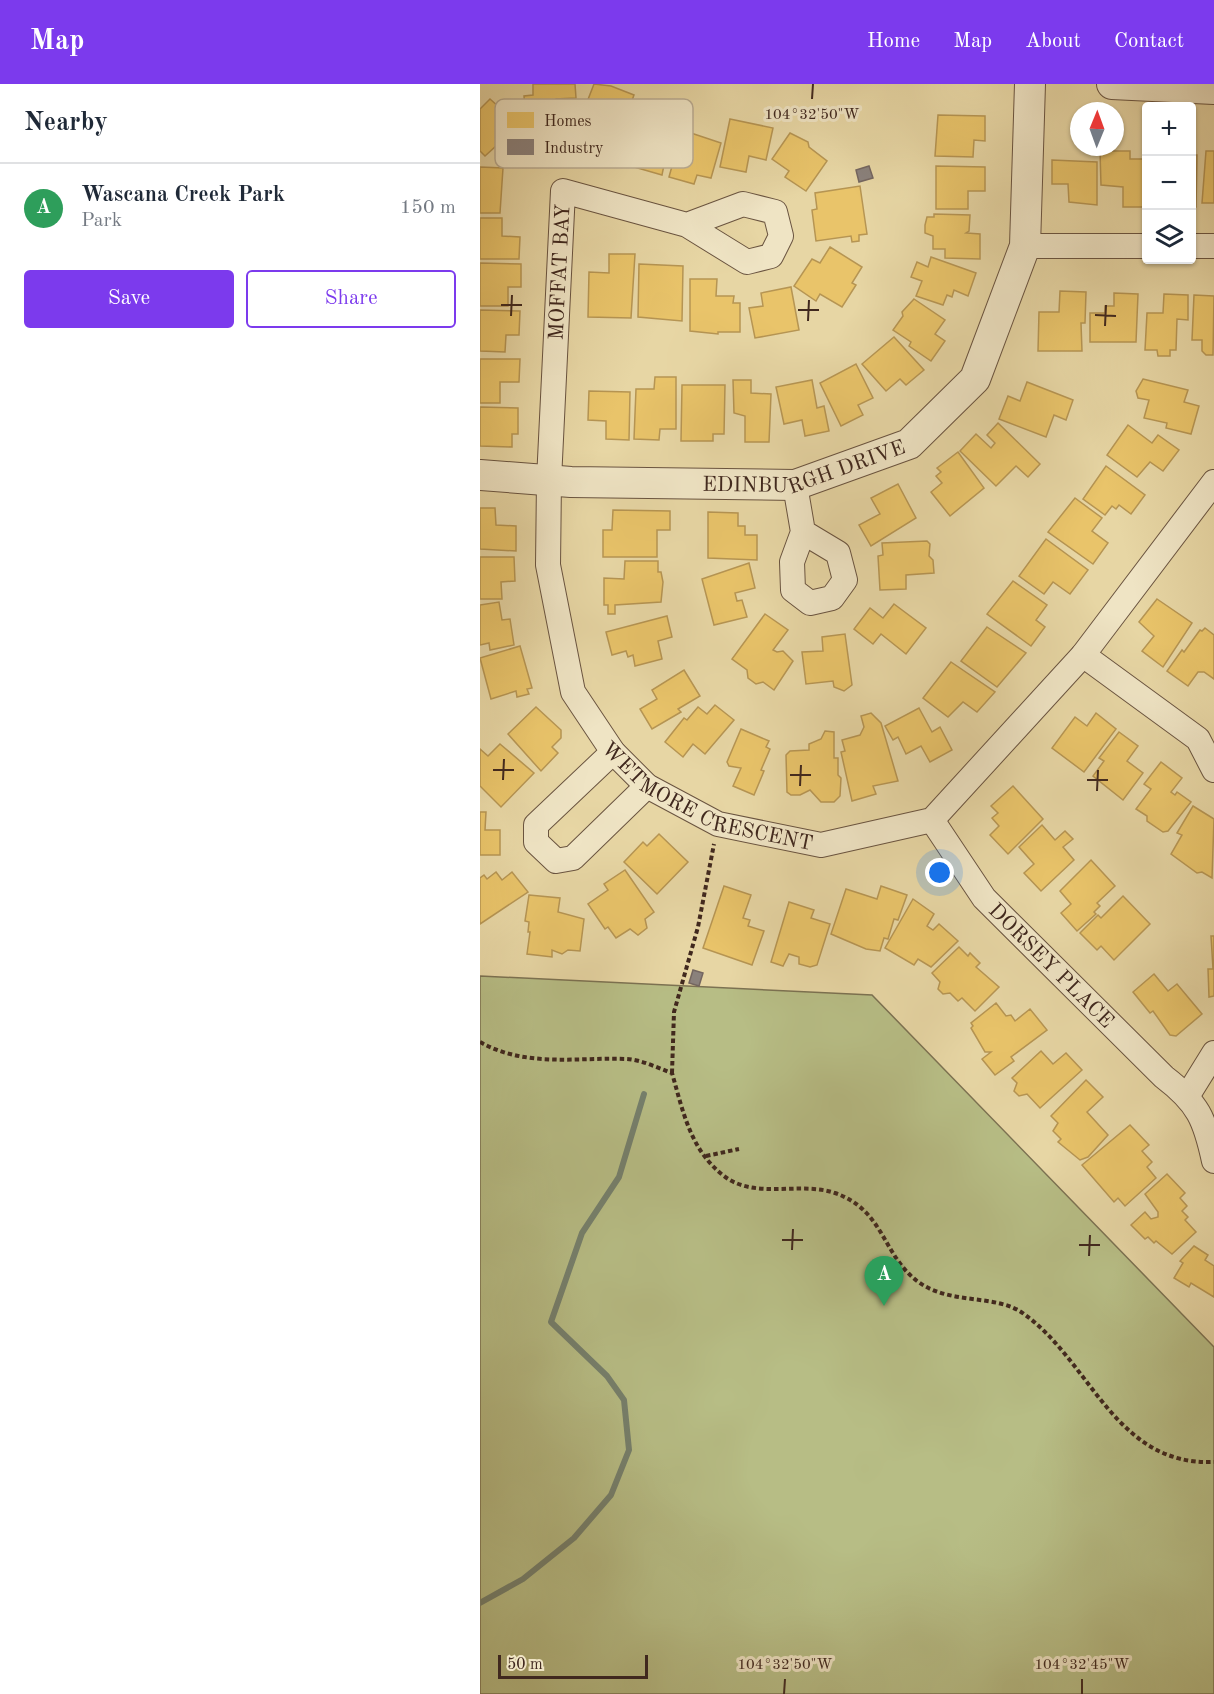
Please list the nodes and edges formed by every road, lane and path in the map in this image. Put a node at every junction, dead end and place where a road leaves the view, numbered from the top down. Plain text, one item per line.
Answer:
1 (1030, 84) edge
2 (1112, 84) edge
3 (1214, 89) edge
4 (687, 225) dead end
5 (1025, 246) junction
6 (1142, 246) edge
7 (1196, 246) edge
8 (1214, 246) edge
9 (480, 475) edge
10 (549, 480) junction
11 (1214, 482) edge
12 (795, 485) junction
13 (803, 532) dead end
14 (1083, 655) junction
15 (1206, 739) edge
16 (613, 752) junction
17 (1214, 770) edge
18 (647, 786) junction
19 (932, 820) junction
20 (718, 824) junction
21 (480, 1042) edge
22 (1214, 1053) edge
23 (672, 1073) junction
24 (1188, 1095) junction
25 (739, 1149) dead end
26 (706, 1156) junction
27 (1214, 1161) edge
28 (1214, 1462) edge

1 - 5 street, EDINBURGH DRIVE
2 - 3 street
4 - 10 street, MOFFAT BAY
5 - 6 street
5 - 12 street, EDINBURGH DRIVE
7 - 8 street
9 - 10 street, EDINBURGH DRIVE
10 - 12 street, EDINBURGH DRIVE
10 - 16 street, WETMORE CRESCENT
11 - 14 street
12 - 13 street
14 - 15 street
14 - 19 street
15 - 17 street
16 - 18 street, WETMORE CRESCENT
16 - 18 street
18 - 20 street, WETMORE CRESCENT
19 - 20 street, WETMORE CRESCENT
19 - 24 street, DORSEY PLACE
20 - 23 path
21 - 23 path
22 - 24 street
23 - 26 path
24 - 27 street, DORSEY PLACE
25 - 26 path
26 - 28 path

